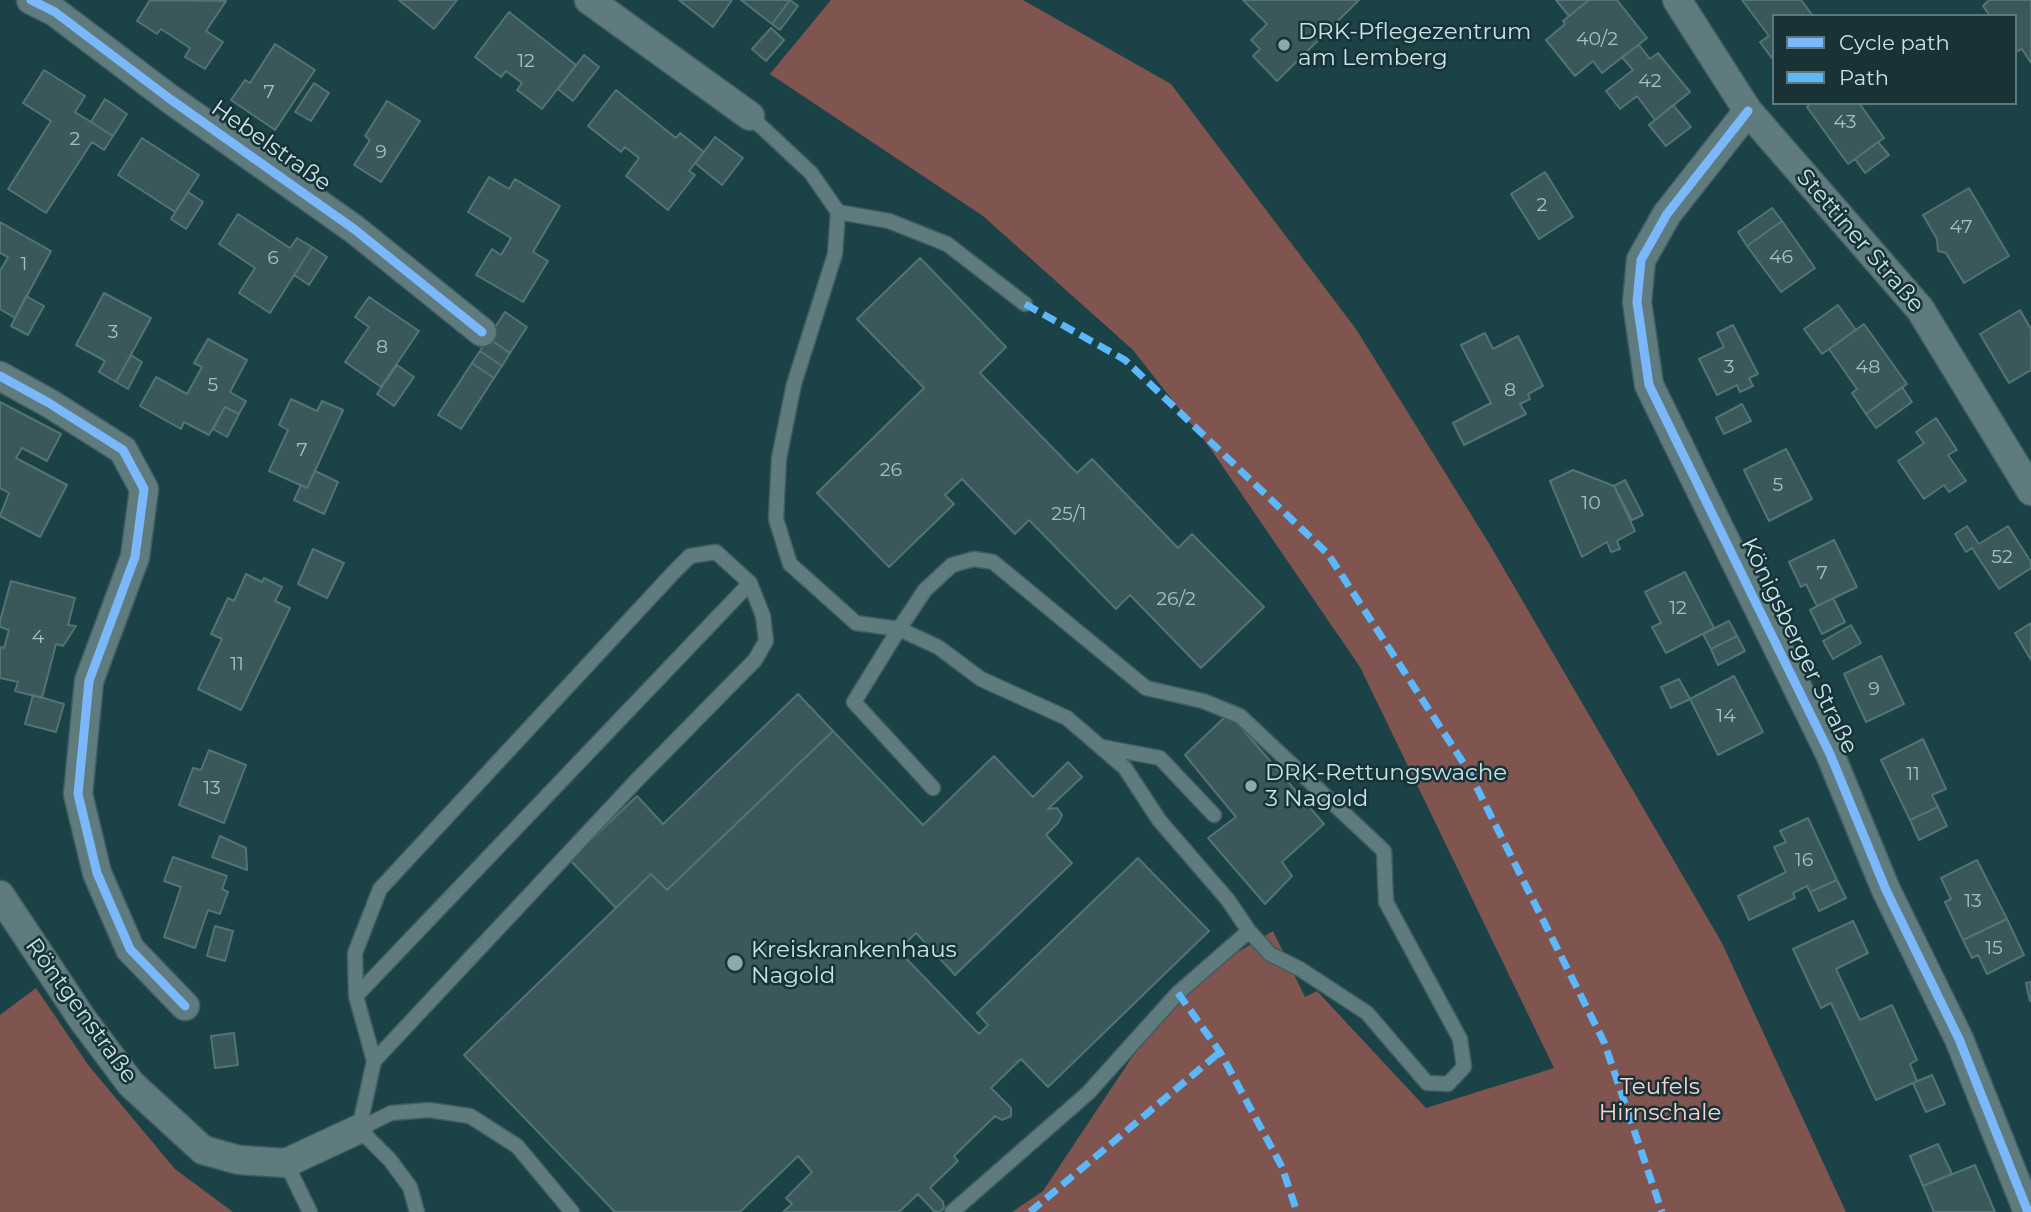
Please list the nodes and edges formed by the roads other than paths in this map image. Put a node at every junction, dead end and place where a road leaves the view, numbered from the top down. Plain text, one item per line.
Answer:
1 (32, 0) edge
2 (589, 0) edge
3 (1677, 0) edge
4 (1748, 111) junction
5 (750, 116) joint
6 (838, 212) junction
7 (1025, 304) dead end
8 (482, 332) dead end
9 (0, 376) edge
10 (2031, 491) edge
11 (750, 583) junction
12 (899, 629) junction
13 (1100, 747) junction
14 (933, 788) dead end
15 (1214, 815) dead end
16 (0, 895) edge
17 (1249, 931) junction
18 (356, 996) junction
19 (185, 1006) dead end
20 (374, 1061) junction
21 (359, 1129) junction
22 (286, 1163) junction
23 (310, 1212) edge
24 (416, 1212) edge
25 (572, 1212) edge
26 (952, 1212) edge
27 (2028, 1212) edge

1 - 8 street, Hebelstraße
2 - 5 street
3 - 4 street, Stettiner Straße
4 - 10 street, Stettiner Straße
4 - 27 street, Königsberger Straße
5 - 6 lane
6 - 7 lane
6 - 12 lane
9 - 19 street
11 - 18 lane
11 - 18 lane
11 - 20 lane
12 - 13 lane
12 - 14 lane
12 - 17 lane
13 - 15 lane
13 - 17 lane
16 - 22 street, Röntgenstraße
17 - 26 lane
18 - 20 lane
20 - 21 lane
21 - 22 street, Röntgenstraße
21 - 24 lane
21 - 25 lane
22 - 23 lane

